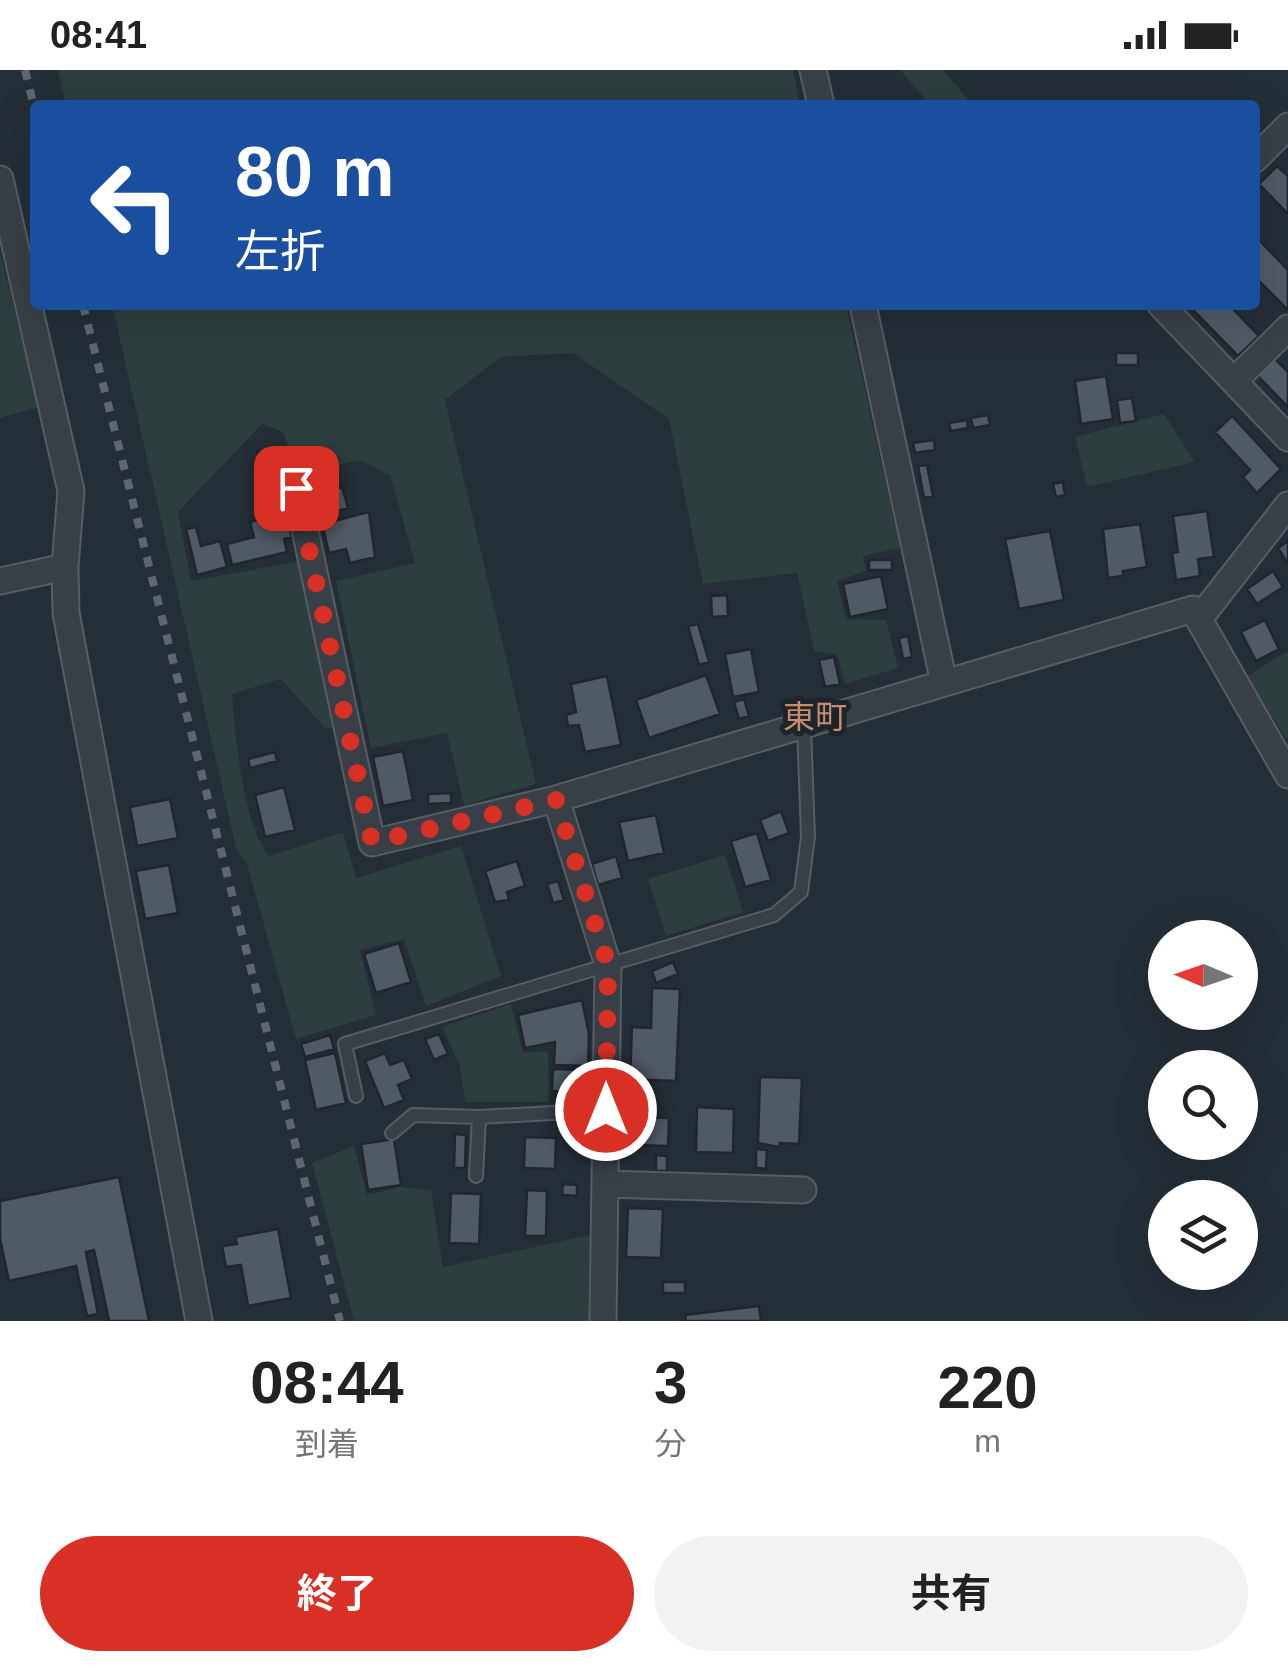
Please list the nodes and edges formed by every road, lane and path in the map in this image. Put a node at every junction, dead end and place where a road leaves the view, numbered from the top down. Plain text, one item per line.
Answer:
1 (813, 70) edge
2 (820, 100) edge
3 (1288, 126) edge
4 (1260, 154) edge
5 (0, 180) edge
6 (5, 229) edge
7 (864, 310) edge
8 (1166, 310) edge
9 (1288, 328) edge
10 (1234, 381) junction
11 (1288, 438) edge
12 (296, 488) dead end
13 (1288, 505) edge
14 (65, 567) junction
15 (0, 581) edge
16 (1199, 619) junction
17 (944, 683) junction
18 (804, 725) junction
19 (1288, 776) edge
20 (556, 800) junction
21 (608, 965) junction
22 (356, 1096) dead end
23 (606, 1110) junction
24 (480, 1117) junction
25 (392, 1133) dead end
26 (476, 1176) dead end
27 (606, 1184) junction
28 (803, 1190) dead end
29 (198, 1321) edge
30 (603, 1321) edge

1 - 2 street
3 - 4 street
5 - 6 street
6 - 14 street
7 - 17 street
8 - 10 street
9 - 10 street
10 - 11 street
12 - 20 street
13 - 16 street
14 - 15 street
14 - 29 street
16 - 17 street
16 - 19 street
17 - 18 street
18 - 20 street
18 - 21 lane
20 - 21 street
21 - 22 lane
21 - 23 street
23 - 24 lane
23 - 27 street
24 - 25 lane
24 - 26 lane
27 - 28 street
27 - 30 street

